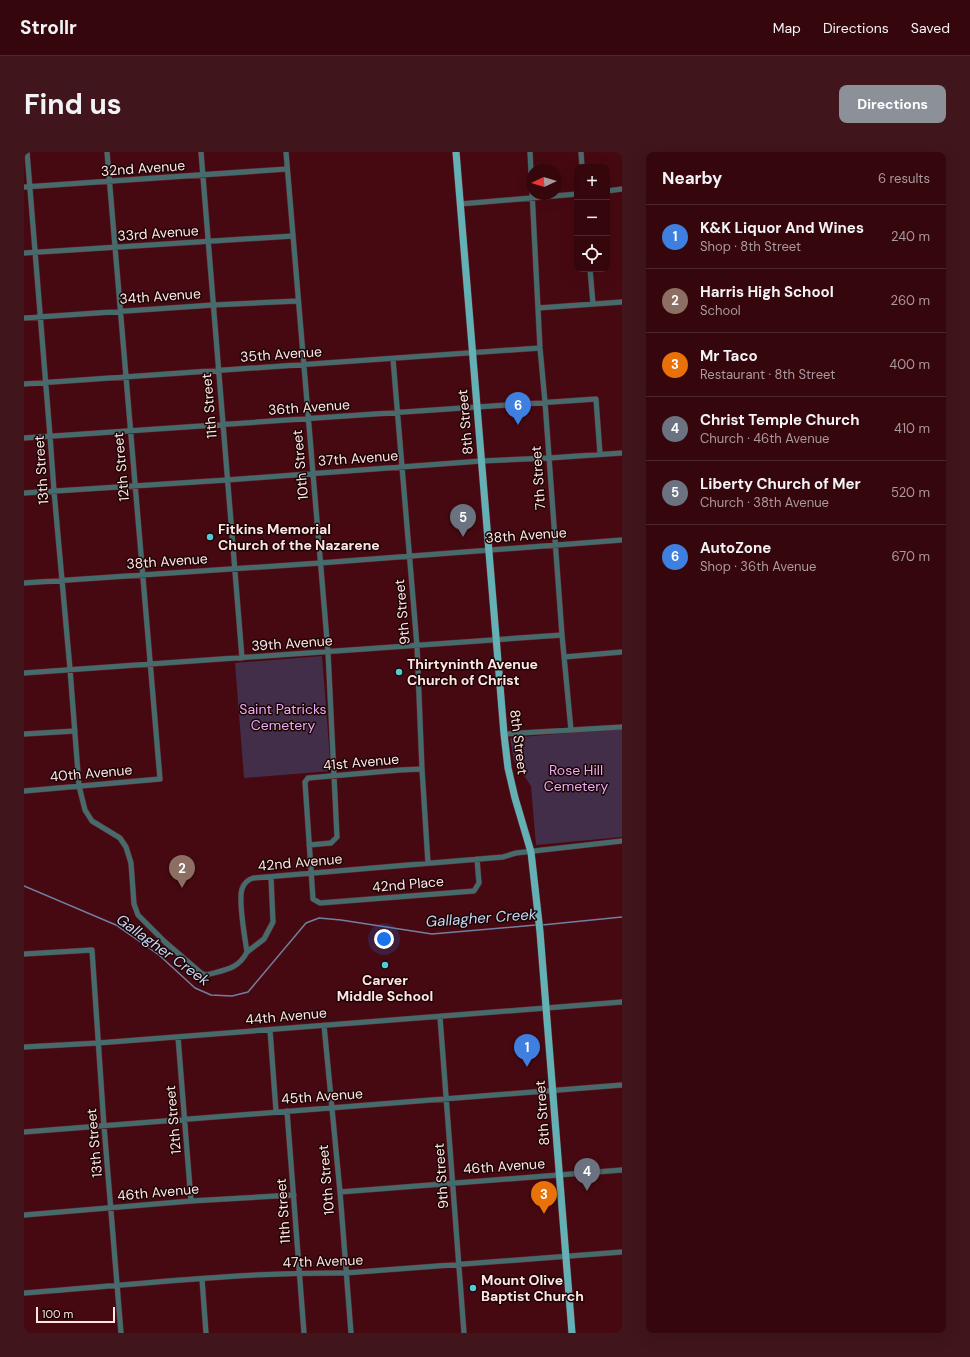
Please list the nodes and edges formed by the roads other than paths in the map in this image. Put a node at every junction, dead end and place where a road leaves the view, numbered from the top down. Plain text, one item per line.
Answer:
1 (27, 152) edge
2 (107, 152) edge
3 (200, 152) edge
4 (286, 152) edge
5 (456, 152) edge
6 (530, 152) edge
7 (581, 152) edge
8 (531, 164) edge
9 (582, 164) edge
10 (288, 169) junction
11 (202, 175) junction
12 (110, 182) junction
13 (27, 187) edge
14 (622, 189) edge
15 (610, 191) edge
16 (574, 194) edge
17 (562, 195) edge
18 (526, 198) edge
19 (532, 200) edge
20 (460, 204) junction
21 (293, 236) junction
22 (208, 242) junction
23 (115, 248) junction
24 (24, 253) edge
25 (35, 253) junction
26 (590, 272) edge
27 (298, 301) junction
28 (622, 302) edge
29 (213, 304) junction
30 (593, 304) junction
31 (538, 308) junction
32 (120, 310) junction
33 (40, 316) junction
34 (24, 318) edge
35 (540, 348) junction
36 (472, 354) junction
37 (393, 359) junction
38 (304, 365) junction
39 (219, 371) junction
40 (125, 377) junction
41 (46, 382) junction
42 (24, 384) edge
43 (545, 402) junction
44 (477, 407) junction
45 (397, 413) junction
46 (308, 419) junction
47 (223, 425) junction
48 (130, 431) junction
49 (50, 436) junction
50 (24, 438) edge
51 (622, 453) edge
52 (600, 454) junction
53 (549, 458) junction
54 (481, 461) junction
55 (402, 467) junction
56 (312, 474) junction
57 (227, 480) junction
58 (134, 485) junction
59 (54, 491) junction
60 (24, 493) edge
61 (622, 540) edge
62 (556, 545) junction
63 (489, 550) junction
64 (409, 556) junction
65 (320, 563) junction
66 (234, 569) junction
67 (142, 575) junction
68 (63, 581) junction
69 (24, 583) edge
70 (562, 635) junction
71 (496, 640) junction
72 (417, 646) junction
73 (328, 652) junction
74 (622, 652) edge
75 (564, 657) junction
76 (242, 658) junction
77 (150, 664) junction
78 (70, 669) junction
79 (24, 673) edge
80 (622, 727) edge
81 (571, 730) junction
82 (75, 731) junction
83 (24, 734) edge
84 (504, 734) junction
85 (422, 769) junction
86 (335, 776) junction
87 (160, 779) joint
88 (79, 786) junction
89 (24, 791) edge
90 (622, 842) edge
91 (309, 845) junction
92 (531, 852) junction
93 (477, 859) junction
94 (428, 863) junction
95 (311, 872) junction
96 (271, 877) junction
97 (247, 952) junction
98 (24, 954) edge
99 (622, 1002) edge
100 (546, 1008) junction
101 (440, 1017) junction
102 (324, 1025) junction
103 (270, 1030) junction
104 (178, 1036) junction
105 (98, 1043) junction
106 (24, 1047) edge
107 (622, 1085) edge
108 (553, 1091) junction
109 (447, 1098) junction
110 (331, 1107) junction
111 (287, 1110) junction
112 (276, 1111) junction
113 (185, 1120) junction
114 (104, 1126) junction
115 (24, 1132) edge
116 (622, 1170) edge
117 (559, 1174) junction
118 (453, 1182) junction
119 (340, 1192) junction
120 (294, 1195) junction
121 (191, 1202) junction
122 (111, 1208) junction
123 (24, 1215) edge
124 (622, 1252) edge
125 (566, 1257) junction
126 (460, 1265) junction
127 (300, 1273) junction
128 (345, 1273) junction
129 (202, 1279) junction
130 (117, 1286) junction
131 (24, 1293) edge
132 (121, 1333) edge
133 (206, 1333) edge
134 (304, 1333) edge
135 (351, 1333) edge
136 (464, 1333) edge
137 (572, 1333) edge

1 - 13 street, 13th Street
2 - 12 street, 12th Street
3 - 11 street, 11th Street
4 - 10 street, 10th Street
5 - 20 main road, 8th Street
6 - 8 street, 7th Street
7 - 9 street
10 - 11 street, 32nd Avenue
10 - 21 street, 10th Street
11 - 12 street, 32nd Avenue
11 - 22 street, 11th Street
12 - 13 street, 32nd Avenue
12 - 23 street, 12th Street
13 - 25 street, 13th Street
14 - 15 street
16 - 17 street
18 - 20 street
19 - 31 street, 7th Street
20 - 36 main road, 8th Street
21 - 22 street, 33rd Avenue
21 - 27 street, 10th Street
22 - 23 street, 33rd Avenue
22 - 29 street, 11th Street
23 - 25 street, 33rd Avenue
23 - 32 street, 12th Street
24 - 25 street, 33rd Avenue
25 - 33 street, 13th Street
26 - 30 street
27 - 29 street, 34th Avenue
27 - 38 street, 10th Street
28 - 30 street
29 - 32 street, 34th Avenue
29 - 39 street, 11th Street
30 - 31 street
31 - 35 street, 7th Street
32 - 33 street, 34th Avenue
32 - 40 street, 12th Street
33 - 34 street, 34th Avenue
33 - 41 street, 13th Street
35 - 36 street, 35th Avenue
35 - 43 street, 7th Street
36 - 37 street, 35th Avenue
36 - 44 main road, 8th Street
37 - 38 street, 35th Avenue
37 - 45 street, 9th Street
38 - 39 street, 35th Avenue
38 - 46 street, 10th Street
39 - 40 street, 35th Avenue
39 - 47 street, 11th Street
40 - 41 street, 35th Avenue
40 - 48 street, 12th Street
41 - 42 street, 35th Avenue
41 - 49 street, 13th Street
43 - 44 street, 36th Avenue
43 - 52 street, 36th Avenue
43 - 53 street, 7th Street
44 - 45 street, 36th Avenue
44 - 54 main road, 8th Street
45 - 46 street, 36th Avenue
45 - 55 street, 9th Street
46 - 47 street, 36th Avenue
46 - 56 street, 10th Street
47 - 48 street, 36th Avenue
47 - 57 street, 11th Street
48 - 49 street, 36th Avenue
48 - 58 street, 12th Street
49 - 50 street, 36th Avenue
49 - 59 street, 13th Street
51 - 52 street, 37th Avenue
52 - 53 street, 37th Avenue
53 - 54 street, 37th Avenue
53 - 62 street, 7th Street
54 - 55 street, 37th Avenue
54 - 63 main road, 8th Street
55 - 56 street, 37th Avenue
55 - 64 street, 9th Street
56 - 57 street, 37th Avenue
56 - 65 street, 10th Street
57 - 58 street, 37th Avenue
57 - 66 street, 11th Street
58 - 59 street, 37th Avenue
58 - 67 street, 12th Street
59 - 60 street, 37th Avenue
59 - 68 street, 13th Street
61 - 62 street, 38th Avenue
62 - 63 street, 38th Avenue
62 - 70 street, 7th Street
63 - 64 street, 38th Avenue
63 - 71 main road, 8th Street
64 - 65 street, 38th Avenue
64 - 72 street, 9th Street
65 - 66 street, 38th Avenue
65 - 73 street, 10th Street
66 - 67 street, 38th Avenue
66 - 76 street, 11th Street
67 - 68 street, 38th Avenue
67 - 77 street, 12th Street
68 - 69 street, 38th Avenue
68 - 78 street, 13th Street
70 - 71 street, 39th Avenue
70 - 75 street, 7th Street
71 - 72 street, 39th Avenue
71 - 84 main road, 8th Street
72 - 73 street, 39th Avenue
72 - 85 street, 9th Street
73 - 76 street, 39th Avenue
73 - 86 street, 10th Street
74 - 75 street
75 - 81 street, 7th Street
76 - 77 street, 39th Avenue
77 - 78 street, 39th Avenue
77 - 87 street, 12th Street
78 - 79 street, 39th Avenue
78 - 82 street, 13th Street
80 - 81 street
81 - 84 street
82 - 83 street
82 - 88 street, 13th Street
84 - 92 main road, 8th Street
85 - 86 street, 41st Avenue
85 - 94 street, 9th Street
86 - 91 street, 10th Street
86 - 91 street, 41st Avenue
87 - 88 street, 40th Avenue
88 - 89 street, 40th Avenue
88 - 97 street
90 - 92 street, 42nd Avenue
91 - 95 street
92 - 93 street, 42nd Avenue
92 - 100 main road, 8th Street
93 - 94 street, 42nd Avenue
93 - 95 street, 42nd Place
94 - 95 street, 42nd Avenue
95 - 96 street, 42nd Avenue
96 - 97 street
96 - 97 street, 42nd Avenue
98 - 105 street, 13th Street
99 - 100 street, 44th Avenue
100 - 101 street, 44th Avenue
100 - 108 main road, 8th Street
101 - 102 street, 44th Avenue
101 - 109 street, 9th Street
102 - 103 street, 44th Avenue
102 - 110 street, 10th Street
103 - 104 street, 44th Avenue
103 - 112 street
104 - 105 street, 44th Avenue
104 - 113 street, 12th Street
105 - 106 street, 44th Avenue
105 - 114 street, 13th Street
107 - 108 street, 45th Avenue
108 - 109 street, 45th Avenue
108 - 117 main road, 8th Street
109 - 110 street, 45th Avenue
109 - 118 street, 9th Street
110 - 111 street, 45th Avenue
110 - 119 street, 10th Street
111 - 112 street, 45th Avenue
111 - 120 street, 11th Street
112 - 113 street, 45th Avenue
113 - 114 street, 45th Avenue
113 - 121 street, 12th Street
114 - 115 street, 45th Avenue
114 - 122 street, 13th Street
116 - 117 street, 46th Avenue
117 - 118 street, 46th Avenue
117 - 125 main road, 8th Street
118 - 119 street, 46th Avenue
118 - 126 street, 9th Street
119 - 128 street, 10th Street
120 - 121 street, 46th Avenue
120 - 127 street, 11th Street
121 - 122 street, 46th Avenue
122 - 123 street, 46th Avenue
122 - 130 street, 13th Street
124 - 125 street, 47th Avenue
125 - 126 street, 47th Avenue
125 - 137 main road, 8th Street
126 - 128 street, 47th Avenue
126 - 136 street, 9th Street
127 - 128 street, 47th Avenue
127 - 129 street, 47th Avenue
127 - 134 street, 11th Street
128 - 135 street, 10th Street
129 - 130 street, 47th Avenue
129 - 133 street
130 - 131 street, 47th Avenue
130 - 132 street, 13th Street

